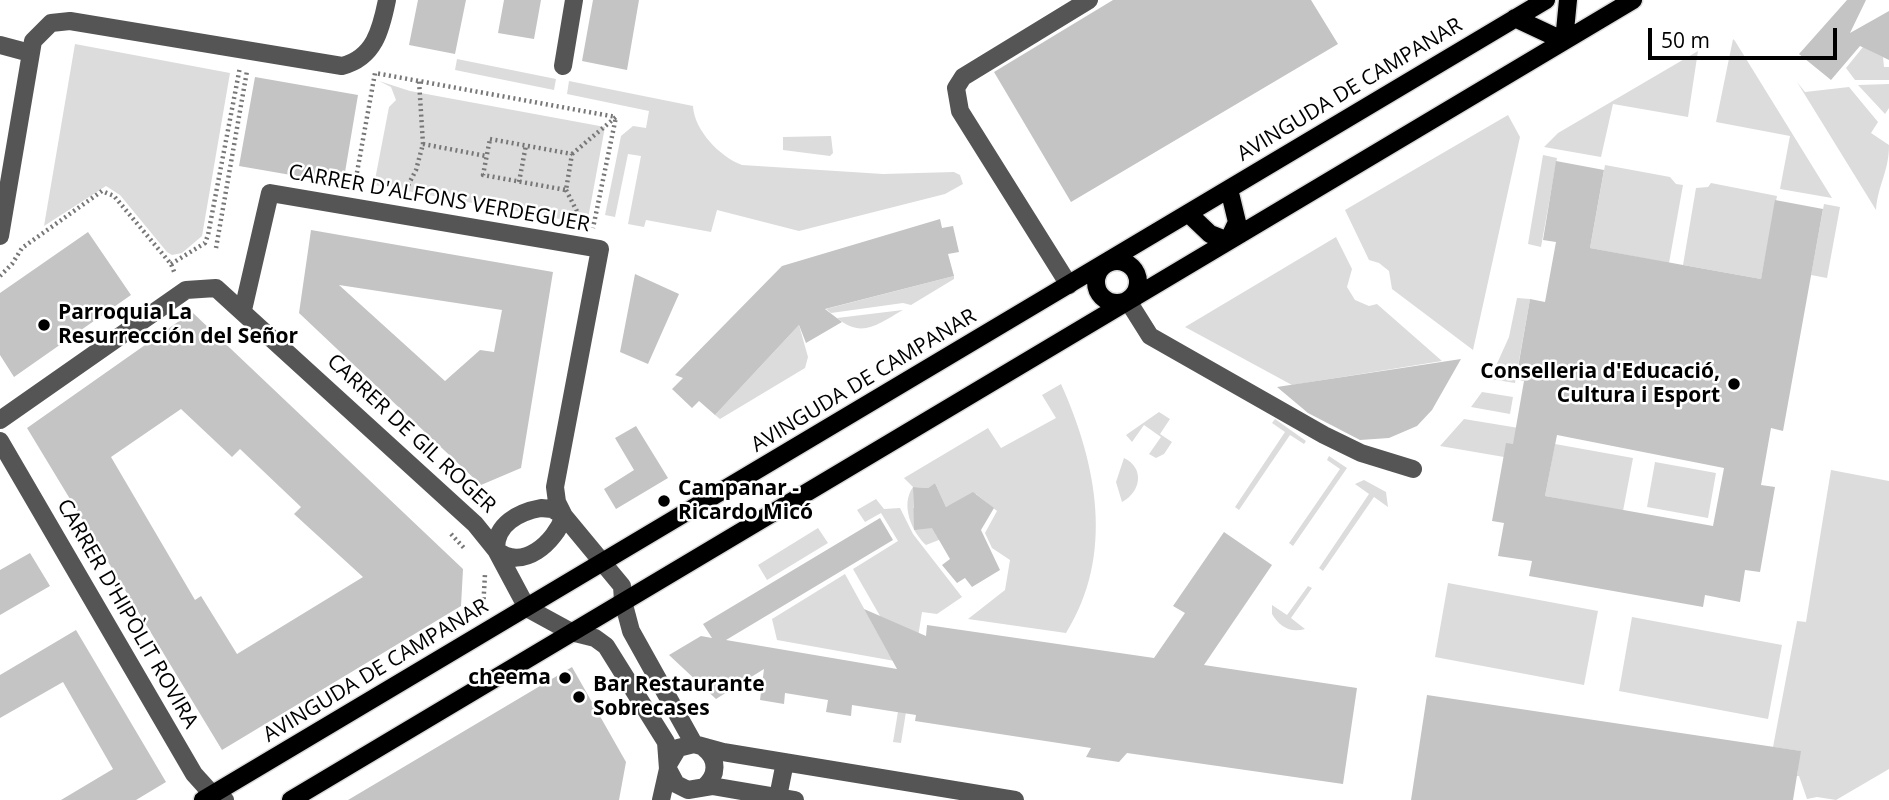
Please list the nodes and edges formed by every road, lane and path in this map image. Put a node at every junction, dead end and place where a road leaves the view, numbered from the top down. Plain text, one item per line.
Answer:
1 (387, 0) edge
2 (574, 0) edge
3 (1089, 0) edge
4 (1546, 0) edge
5 (1568, 0) edge
6 (1633, 0) edge
7 (1515, 18) junction
8 (1564, 41) junction
9 (0, 45) edge
10 (30, 52) junction
11 (248, 62) junction
12 (563, 66) dead end
13 (419, 81) junction
14 (616, 117) junction
15 (423, 144) junction
16 (526, 145) junction
17 (572, 154) junction
18 (486, 156) junction
19 (519, 182) junction
20 (1229, 189) junction
21 (566, 190) junction
22 (354, 193) dead end
23 (402, 200) dead end
24 (1189, 214) junction
25 (0, 236) edge
26 (1228, 242) junction
27 (216, 248) dead end
28 (1106, 263) junction
29 (171, 264) junction
30 (0, 276) edge
31 (178, 279) dead end
32 (1069, 285) junction
33 (1128, 301) junction
34 (243, 310) junction
35 (0, 420) edge
36 (0, 441) edge
37 (1413, 469) dead end
38 (564, 516) junction
39 (449, 531) dead end
40 (496, 550) junction
41 (472, 558) dead end
42 (603, 564) junction
43 (481, 566) dead end
44 (623, 601) junction
45 (527, 608) junction
46 (486, 617) dead end
47 (571, 632) junction
48 (699, 746) junction
49 (785, 762) junction
50 (668, 766) junction
51 (701, 791) edge
52 (214, 798) edge
53 (786, 799) edge
54 (290, 800) edge
55 (661, 800) edge
56 (1015, 800) edge

1 - 11 street
2 - 12 street
3 - 32 street
4 - 7 main road, AVINGUDA DE CAMPANAR
5 - 8 main road
6 - 8 main road
7 - 8 main road
7 - 20 main road, AVINGUDA DE CAMPANAR
8 - 26 main road
9 - 10 street
10 - 11 street
10 - 25 street
11 - 27 path
11 - 29 path
13 - 14 path
13 - 15 path
13 - 22 path
14 - 17 path
14 - 21 path
15 - 18 path
15 - 23 path
16 - 17 path
16 - 18 path
16 - 19 path
17 - 21 path
18 - 19 path
19 - 21 path
20 - 24 main road, AVINGUDA DE CAMPANAR
20 - 26 main road
24 - 26 main road
24 - 28 main road, AVINGUDA DE CAMPANAR
26 - 33 main road
28 - 32 main road, AVINGUDA DE CAMPANAR
28 - 33 main road
28 - 33 main road
29 - 30 path
29 - 31 path
32 - 42 main road, AVINGUDA DE CAMPANAR
33 - 37 street
33 - 44 main road
34 - 35 street, CARRER DE GIL ROGER
34 - 38 street, CARRER D'ALFONS VERDEGUER
34 - 40 street, CARRER DE GIL ROGER
36 - 52 street, CARRER D'HIPÒLIT ROVIRA
38 - 40 street
38 - 40 street
38 - 42 street
39 - 41 path
40 - 45 street, CARRER DE GIL ROGER
42 - 44 street
42 - 45 main road, AVINGUDA DE CAMPANAR
43 - 46 path
44 - 47 main road
44 - 48 street
45 - 47 street
45 - 52 main road, AVINGUDA DE CAMPANAR
47 - 50 street
47 - 54 main road
48 - 49 street
48 - 50 street
48 - 51 street
49 - 53 street
49 - 56 street
50 - 51 street
50 - 55 street
51 - 53 street

